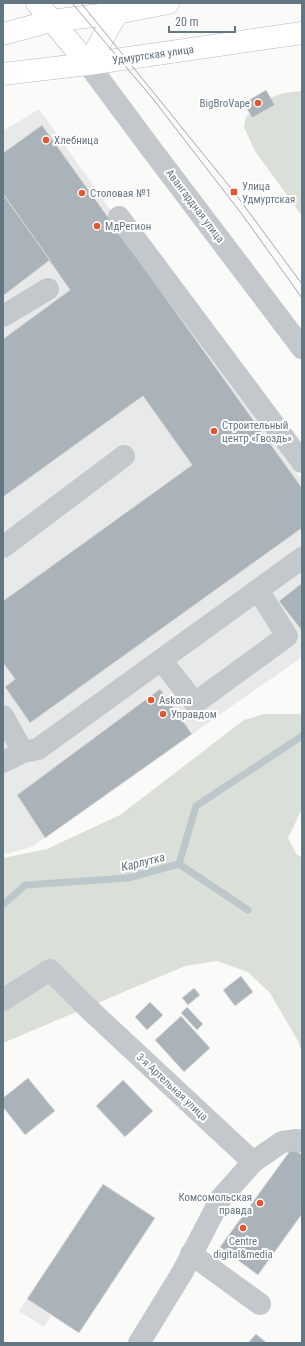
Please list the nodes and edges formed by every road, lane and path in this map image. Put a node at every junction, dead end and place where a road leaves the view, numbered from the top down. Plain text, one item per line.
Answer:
1 (37, 3) edge
2 (168, 3) edge
3 (113, 8) edge
4 (51, 21) junction
5 (302, 33) edge
6 (3, 34) edge
7 (88, 64) junction
8 (3, 74) edge
9 (119, 217) dead end
10 (48, 289) dead end
11 (3, 316) edge
12 (302, 348) edge
13 (124, 456) dead end
14 (302, 462) edge
15 (3, 546) edge
16 (302, 558) edge
17 (258, 590) junction
18 (161, 660) junction
19 (3, 716) edge
20 (23, 752) junction
21 (3, 762) edge
22 (3, 1000) edge
23 (302, 1142) edge
24 (253, 1162) junction
25 (191, 1254) junction
26 (260, 1304) dead end
27 (139, 1343) edge

1 - 4 main road
2 - 3 main road
3 - 4 main road
3 - 7 main road
4 - 6 main road
4 - 7 main road
5 - 7 main road, Удмуртская улица
7 - 8 main road, Удмуртская улица
7 - 12 street, Авангардная улица
9 - 14 street
10 - 11 street
13 - 15 street
16 - 17 street
17 - 18 street
17 - 18 street
18 - 20 street
19 - 20 street
20 - 21 street
22 - 24 street, 3-я Артельная улица
23 - 24 street
24 - 25 street
25 - 26 street
25 - 27 street

